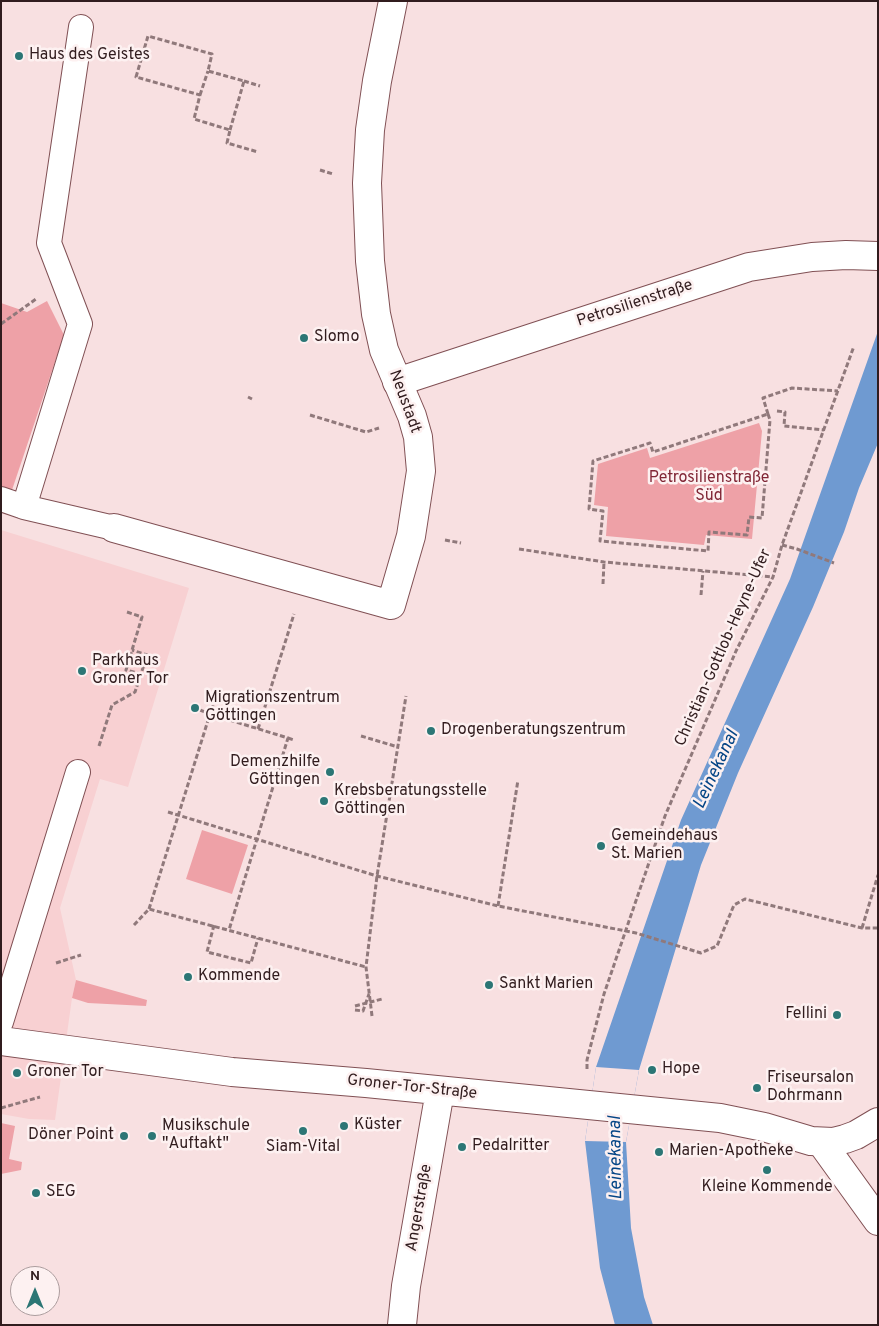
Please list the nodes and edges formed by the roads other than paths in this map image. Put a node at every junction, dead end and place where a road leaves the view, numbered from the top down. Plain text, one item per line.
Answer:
1 (393, 1) edge
2 (80, 27) dead end
3 (878, 256) edge
4 (397, 382) junction
5 (1, 499) edge
6 (24, 506) junction
7 (114, 528) joint
8 (78, 772) dead end
9 (1, 1022) edge
10 (1, 1041) edge
11 (440, 1091) junction
12 (878, 1122) edge
13 (821, 1142) junction
14 (878, 1221) edge
15 (402, 1325) edge

1 - 4 street, Neustadt
2 - 6 lane
3 - 4 street, Petrosilienstraße
4 - 7 street, Neustadt
5 - 6 lane
6 - 7 lane
8 - 9 lane
10 - 11 street, Groner-Tor-Straße
11 - 13 street, Groner-Tor-Straße
11 - 15 street, Angerstraße
12 - 13 street, Groner-Tor-Straße
13 - 14 street

